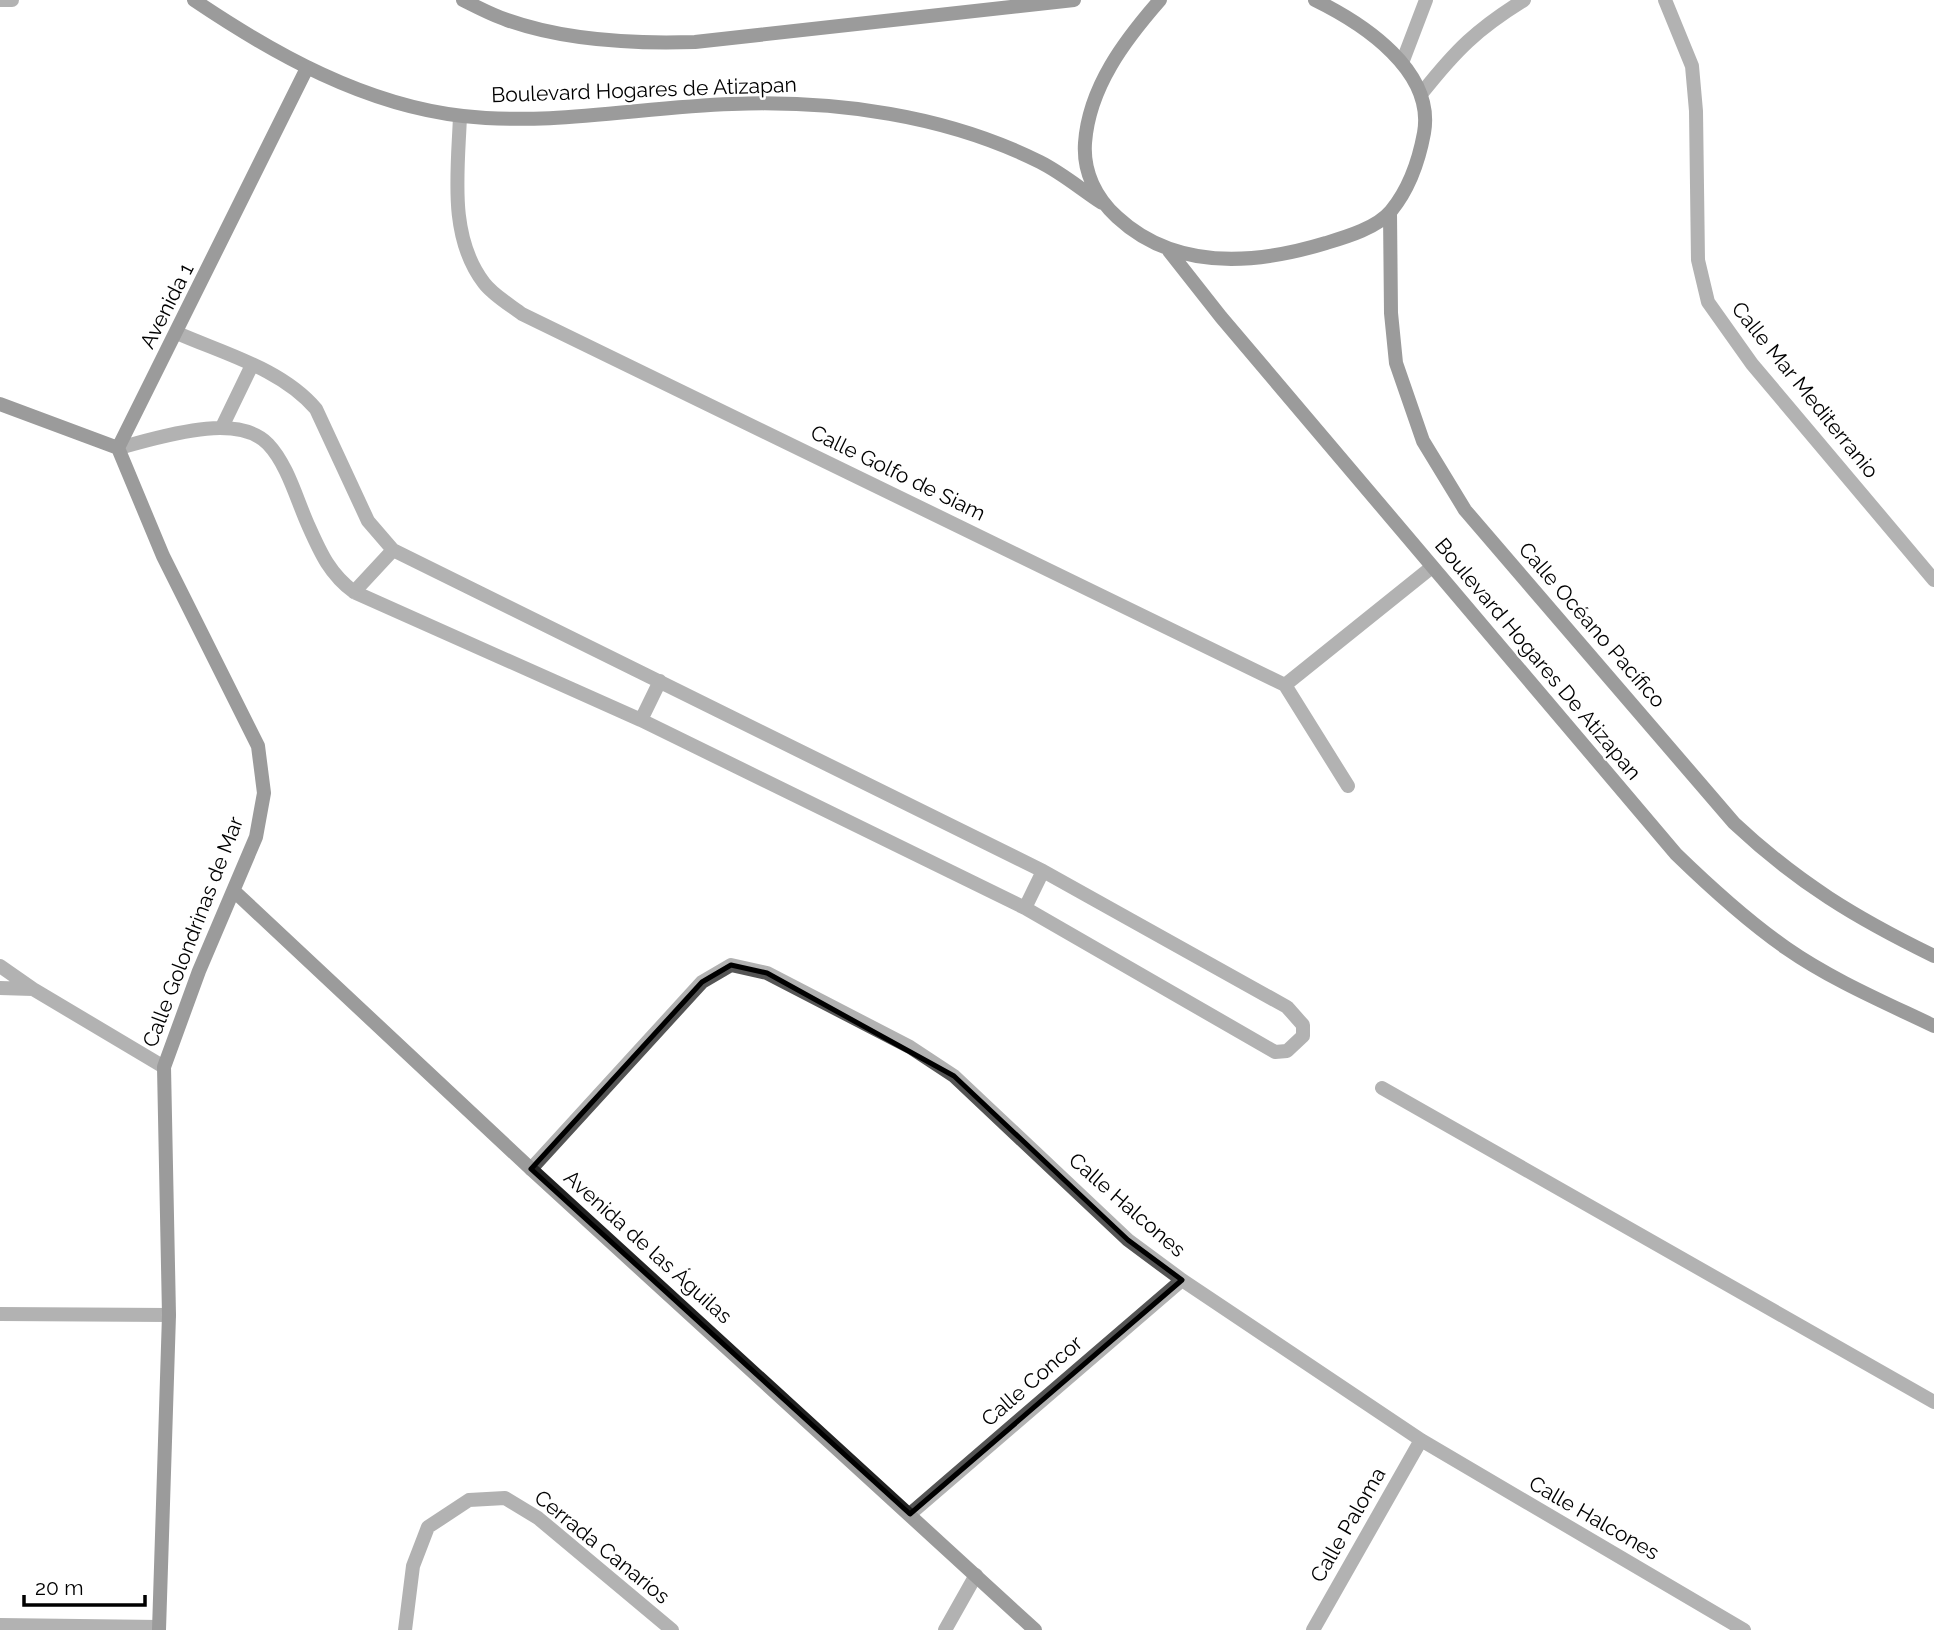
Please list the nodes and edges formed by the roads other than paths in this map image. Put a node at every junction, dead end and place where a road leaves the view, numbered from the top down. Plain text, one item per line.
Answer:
1 (0, 0) edge
2 (12, 0) edge
3 (194, 0) edge
4 (463, 0) edge
5 (1074, 0) edge
6 (1160, 0) edge
7 (1315, 0) edge
8 (1426, 0) edge
9 (1524, 0) edge
10 (1665, 0) edge
11 (1402, 63) junction
12 (307, 68) junction
13 (1422, 93) junction
14 (460, 116) junction
15 (1102, 203) junction
16 (1390, 213) junction
17 (1169, 251) junction
18 (177, 334) junction
19 (251, 365) junction
20 (0, 404) edge
21 (222, 427) junction
22 (118, 448) junction
23 (393, 550) junction
24 (1432, 567) junction
25 (1934, 580) edge
26 (354, 592) junction
27 (660, 681) junction
28 (1285, 685) junction
29 (642, 720) junction
30 (1348, 786) dead end
31 (1043, 871) junction
32 (234, 892) junction
33 (1025, 908) junction
34 (1934, 956) edge
35 (0, 966) edge
36 (0, 988) edge
37 (33, 989) junction
38 (1934, 1026) edge
39 (164, 1067) junction
40 (1382, 1088) dead end
41 (531, 1169) junction
42 (1181, 1280) junction
43 (0, 1314) edge
44 (169, 1315) junction
45 (1934, 1402) edge
46 (1421, 1440) junction
47 (910, 1514) junction
48 (976, 1575) junction
49 (0, 1625) edge
50 (159, 1628) edge
51 (405, 1630) edge
52 (672, 1630) edge
53 (945, 1630) edge
54 (1035, 1630) edge
55 (1312, 1630) edge
56 (1744, 1630) edge

1 - 2 street
3 - 12 street, Boulevard Hogares de Atizapan
4 - 5 street
6 - 15 street
7 - 11 street
8 - 11 street
9 - 13 street
10 - 25 street, Calle Mar Mediterranio
11 - 13 street
12 - 14 street, Boulevard Hogares de Atizapan
12 - 18 street, Avenida 1
13 - 16 street
14 - 15 street, Boulevard Hogares de Atizapan
14 - 28 street, Calle Golfo de Siam
15 - 17 street
16 - 17 street
16 - 34 street, Calle Océano Pacífico
17 - 24 street, Boulevard Hogares De Atizapan
18 - 19 street
18 - 22 street, Avenida 1
19 - 21 street
19 - 23 street
20 - 22 street
21 - 22 street
21 - 26 street
22 - 32 street, Calle Golondrinas de Mar
23 - 26 street
23 - 27 street
24 - 28 street
24 - 38 street, Boulevard Hogares De Atizapan
26 - 29 street
27 - 29 street
27 - 31 street
28 - 30 street
29 - 33 street
31 - 33 street
31 - 33 street
32 - 39 street, Calle Golondrinas de Mar
32 - 41 street, Avenida de las Águilas
35 - 37 street
36 - 37 street
37 - 39 street
39 - 44 street, Calle Golondrinas de Mar
40 - 45 street
41 - 42 street, Calle Halcones
41 - 47 street, Avenida de las Águilas
42 - 46 street, Calle Halcones
42 - 47 street, Calle Concor
43 - 44 street
44 - 50 street, Calle Golondrinas de Mar
46 - 55 street, Calle Paloma
46 - 56 street, Calle Halcones
47 - 48 street, Avenida de las Águilas
48 - 53 street
48 - 54 street, Avenida de las Águilas
49 - 50 street
51 - 52 street, Cerrada Canarios

